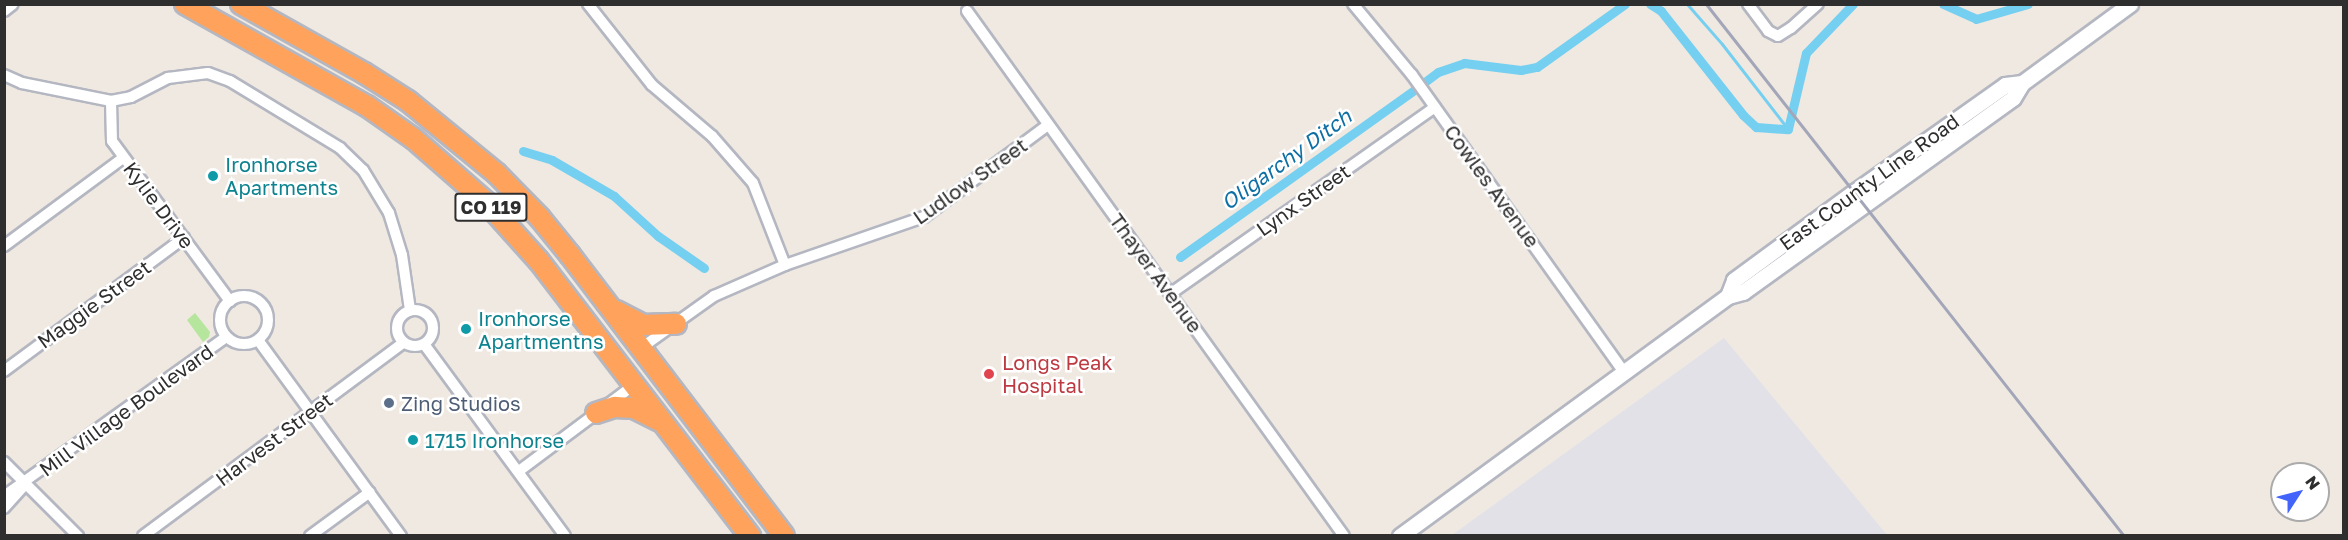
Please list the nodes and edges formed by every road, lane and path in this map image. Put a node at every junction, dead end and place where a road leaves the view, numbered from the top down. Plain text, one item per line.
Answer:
1 (13, 4) edge
2 (185, 4) edge
3 (241, 4) edge
4 (588, 4) edge
5 (1353, 4) edge
6 (1748, 4) edge
7 (1818, 4) edge
8 (2130, 4) edge
9 (4, 11) edge
10 (967, 11) dead end
11 (4, 75) edge
12 (111, 101) junction
13 (1435, 107) junction
14 (1048, 125) junction
15 (123, 158) junction
16 (184, 238) junction
17 (4, 246) edge
18 (785, 265) junction
19 (548, 273) junction
20 (1170, 294) junction
21 (230, 301) junction
22 (609, 307) junction
23 (410, 310) junction
24 (676, 324) junction
25 (226, 337) junction
26 (258, 339) junction
27 (404, 342) junction
28 (424, 344) junction
29 (641, 348) junction
30 (4, 371) edge
31 (1624, 372) junction
32 (634, 385) junction
33 (309, 411) junction
34 (596, 413) junction
35 (664, 424) junction
36 (719, 452) junction
37 (4, 462) edge
38 (519, 471) junction
39 (26, 483) junction
40 (370, 492) junction
41 (4, 496) edge
42 (4, 508) edge
43 (78, 536) edge
44 (144, 536) edge
45 (310, 536) edge
46 (401, 536) edge
47 (566, 536) edge
48 (750, 536) edge
49 (784, 536) edge
50 (1344, 536) edge
51 (1400, 536) edge

1 - 9 street
2 - 19 highway, CO 119
3 - 22 highway, CO 119
4 - 18 street
5 - 13 street, Cowles Avenue
6 - 7 street
8 - 31 main road
10 - 14 street, Thayer Avenue
11 - 12 street
12 - 15 street, Kylie Drive
12 - 23 street
13 - 20 street, Lynx Street
13 - 31 street, Cowles Avenue
14 - 18 street, Ludlow Street
14 - 20 street, Thayer Avenue
15 - 16 street, Kylie Drive
15 - 17 street
16 - 21 street, Kylie Drive
16 - 30 street, Maggie Street
18 - 24 street, Ludlow Street
19 - 29 highway
19 - 32 highway, CO 119
20 - 50 street, Thayer Avenue
21 - 25 street
21 - 26 street
22 - 24 highway
22 - 29 highway, CO 119
23 - 27 street
23 - 28 street
24 - 29 street, Ludlow Street
25 - 26 street
25 - 39 street, Mill Village Boulevard
26 - 33 street
27 - 28 street
27 - 33 street, Harvest Street
28 - 38 street
29 - 36 highway, CO 119
31 - 51 main road
32 - 34 street
32 - 35 highway, CO 119
32 - 36 highway
33 - 40 street
33 - 44 street, Harvest Street
34 - 35 highway
34 - 38 street
35 - 48 highway, CO 119
36 - 49 highway, CO 119
37 - 39 street
38 - 47 street
39 - 41 street, Mill Village Boulevard
39 - 42 street, Mill Village Boulevard
39 - 43 street
40 - 45 street
40 - 46 street

